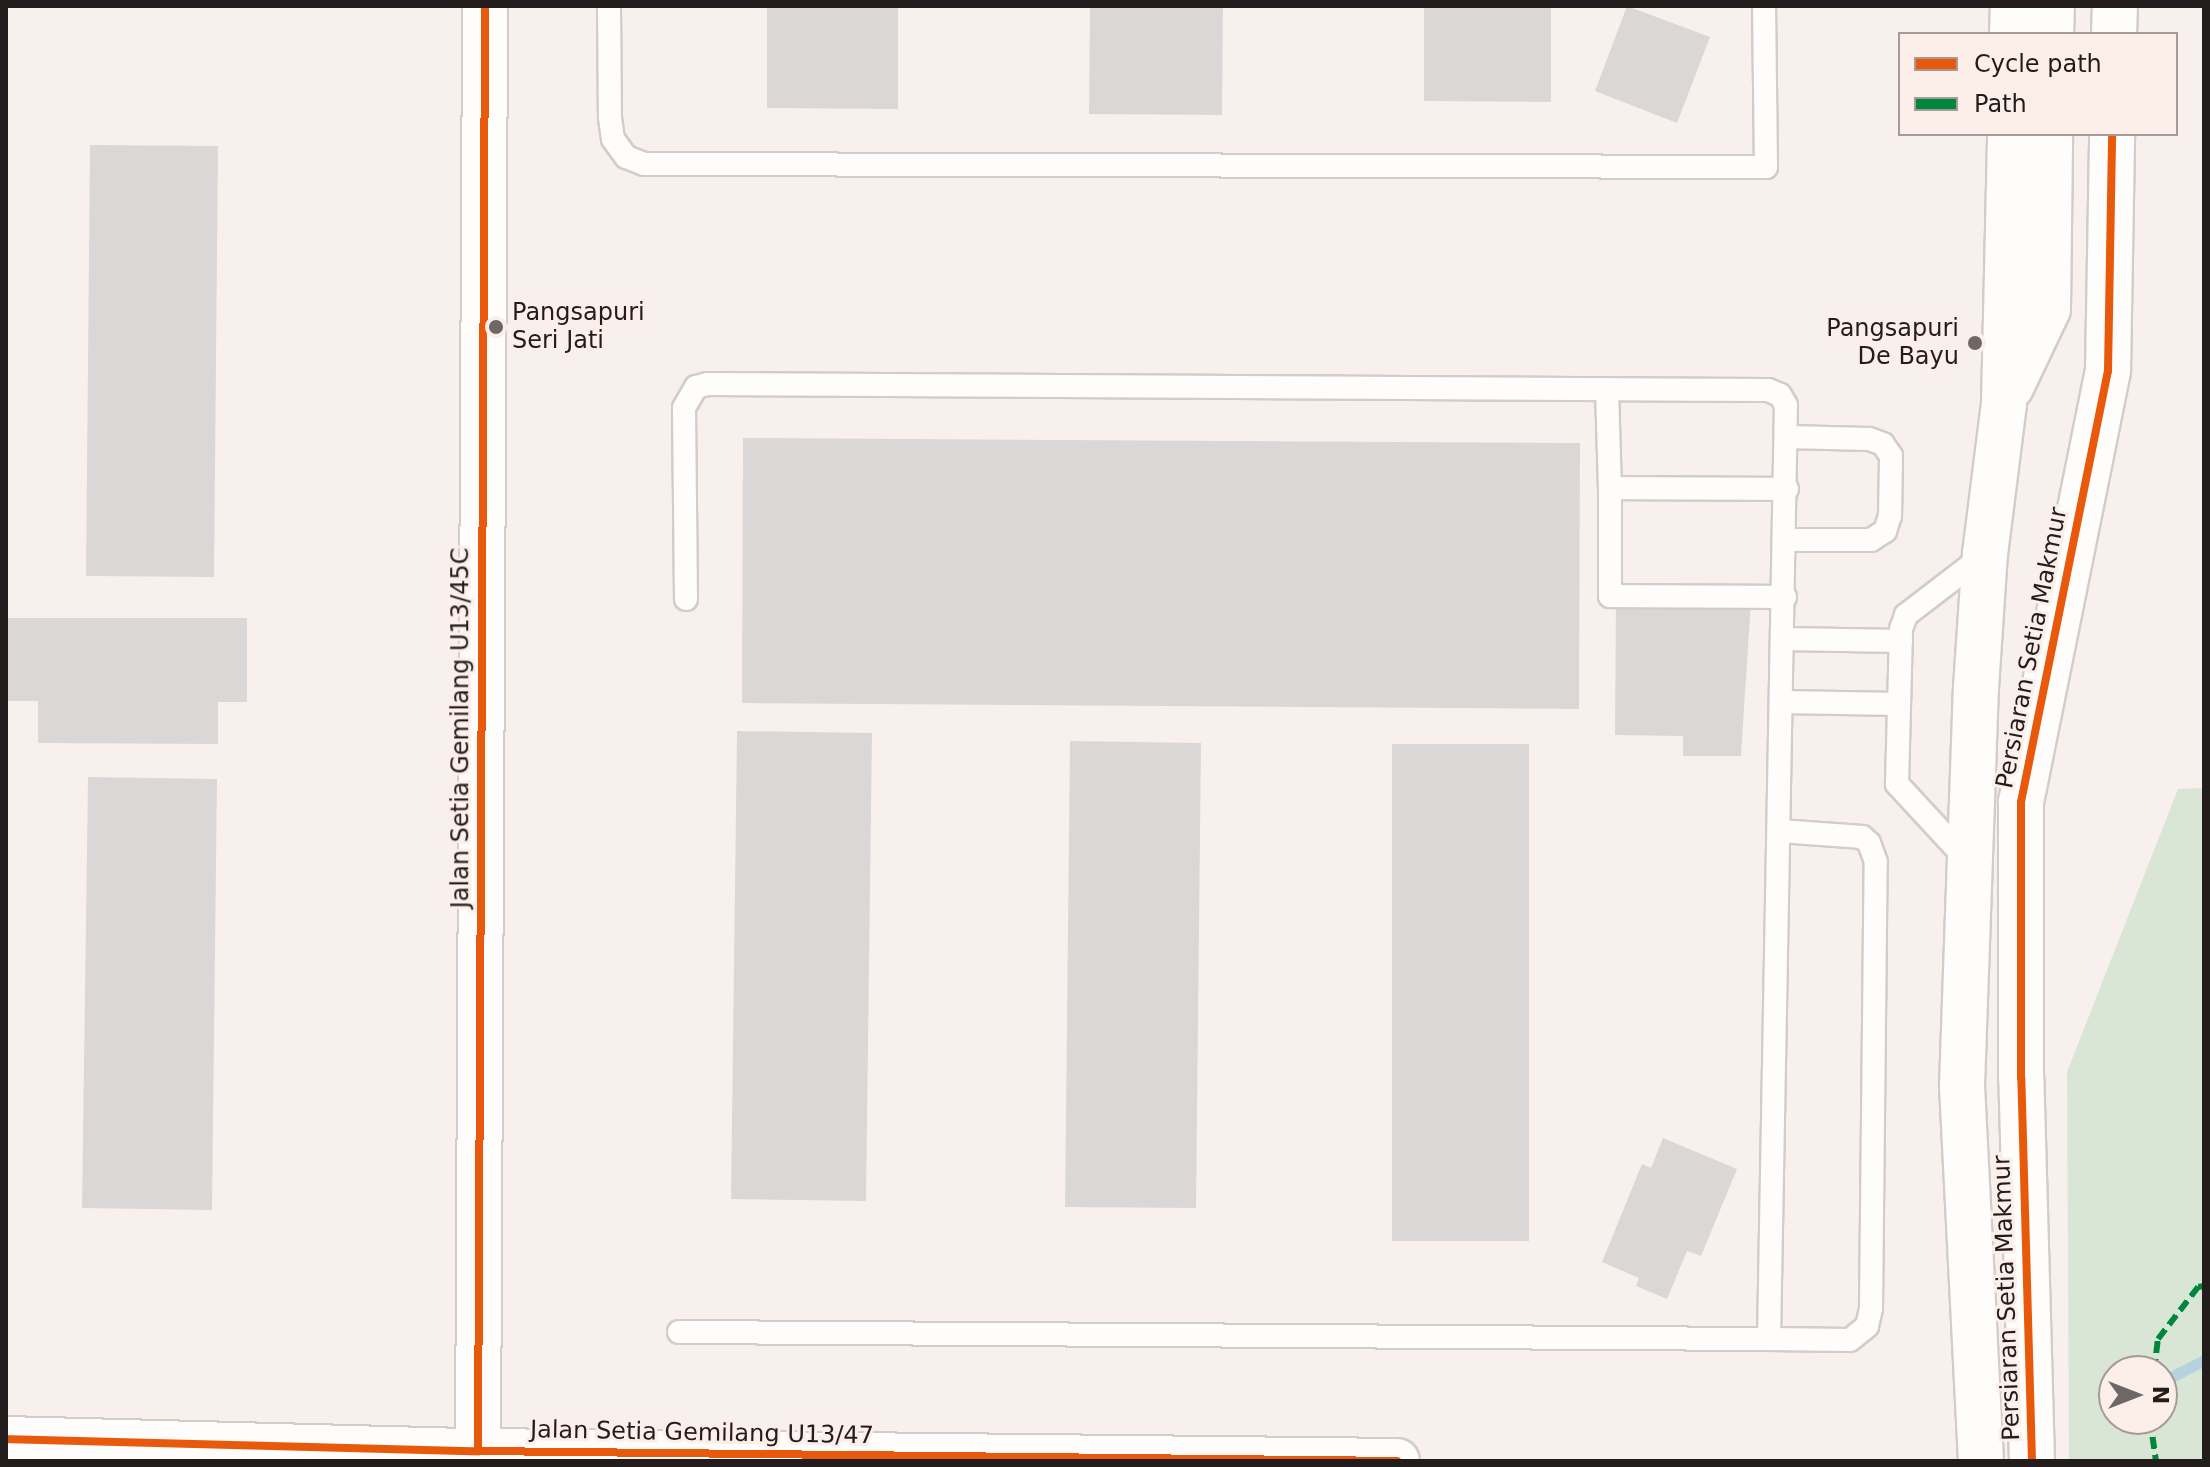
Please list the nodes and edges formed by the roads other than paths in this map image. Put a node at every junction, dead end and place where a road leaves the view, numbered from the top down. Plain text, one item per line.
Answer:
1 (485, 6) edge
2 (609, 6) edge
3 (1764, 6) edge
4 (2013, 6) edge
5 (2052, 6) edge
6 (2115, 6) edge
7 (2012, 32) edge
8 (2051, 32) edge
9 (2114, 32) edge
10 (2010, 136) edge
11 (2050, 136) edge
12 (2112, 136) edge
13 (1607, 389) junction
14 (2004, 404) junction
15 (1788, 437) junction
16 (1610, 488) junction
17 (1787, 489) junction
18 (1786, 540) junction
19 (1985, 554) junction
20 (1785, 597) junction
21 (686, 599) dead end
22 (1785, 639) junction
23 (1901, 641) junction
24 (1783, 702) junction
25 (1899, 704) junction
26 (1780, 831) junction
27 (1970, 863) junction
28 (679, 1332) dead end
29 (1769, 1339) junction
30 (6, 1439) edge
31 (478, 1451) junction
32 (1343, 1461) edge
33 (1397, 1461) edge
34 (1981, 1461) edge
35 (2032, 1461) edge

1 - 31 street, Jalan Setia Gemilang U13/45C
2 - 3 lane
4 - 7 street
5 - 8 street
6 - 9 street
10 - 14 street, Persiaran Setia Makmur
11 - 14 street
12 - 35 street, Persiaran Setia Makmur
13 - 15 lane
13 - 16 lane
13 - 21 lane
14 - 19 street, Persiaran Setia Makmur
15 - 17 lane
15 - 18 lane
16 - 17 lane
16 - 20 lane
17 - 18 lane
18 - 20 lane
19 - 23 lane
19 - 27 street, Persiaran Setia Makmur
20 - 22 lane
22 - 23 lane
22 - 24 lane
23 - 25 lane
24 - 25 lane
24 - 26 lane
25 - 27 lane
26 - 29 lane
26 - 29 lane
27 - 34 street, Persiaran Setia Makmur
28 - 29 lane
30 - 31 street, Jalan Setia Gemilang U13/47
31 - 32 street, Jalan Setia Gemilang U13/47
32 - 33 street, Jalan Setia Gemilang U13/47

